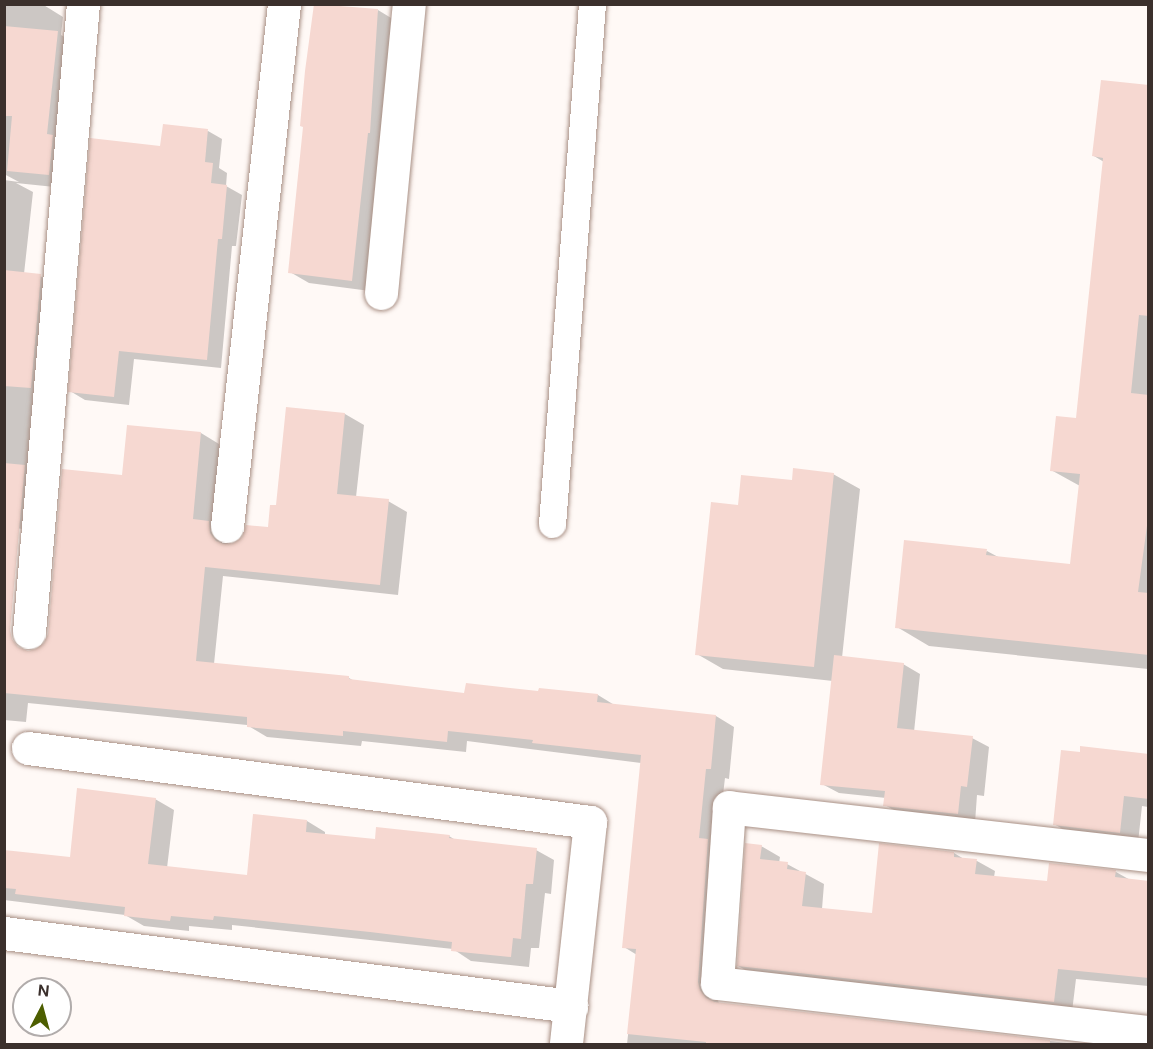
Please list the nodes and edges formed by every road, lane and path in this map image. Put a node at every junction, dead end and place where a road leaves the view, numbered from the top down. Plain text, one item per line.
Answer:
1 (83, 4) edge
2 (284, 4) edge
3 (409, 4) edge
4 (592, 4) edge
5 (381, 293) dead end
6 (552, 524) dead end
7 (227, 526) dead end
8 (29, 632) dead end
9 (28, 748) dead end
10 (1149, 855) edge
11 (4, 933) edge
12 (570, 1006) junction
13 (1149, 1032) edge
14 (566, 1044) edge

1 - 8 street
2 - 7 street
3 - 5 street
4 - 6 lane
9 - 12 street
10 - 13 street
11 - 12 street
12 - 14 street

